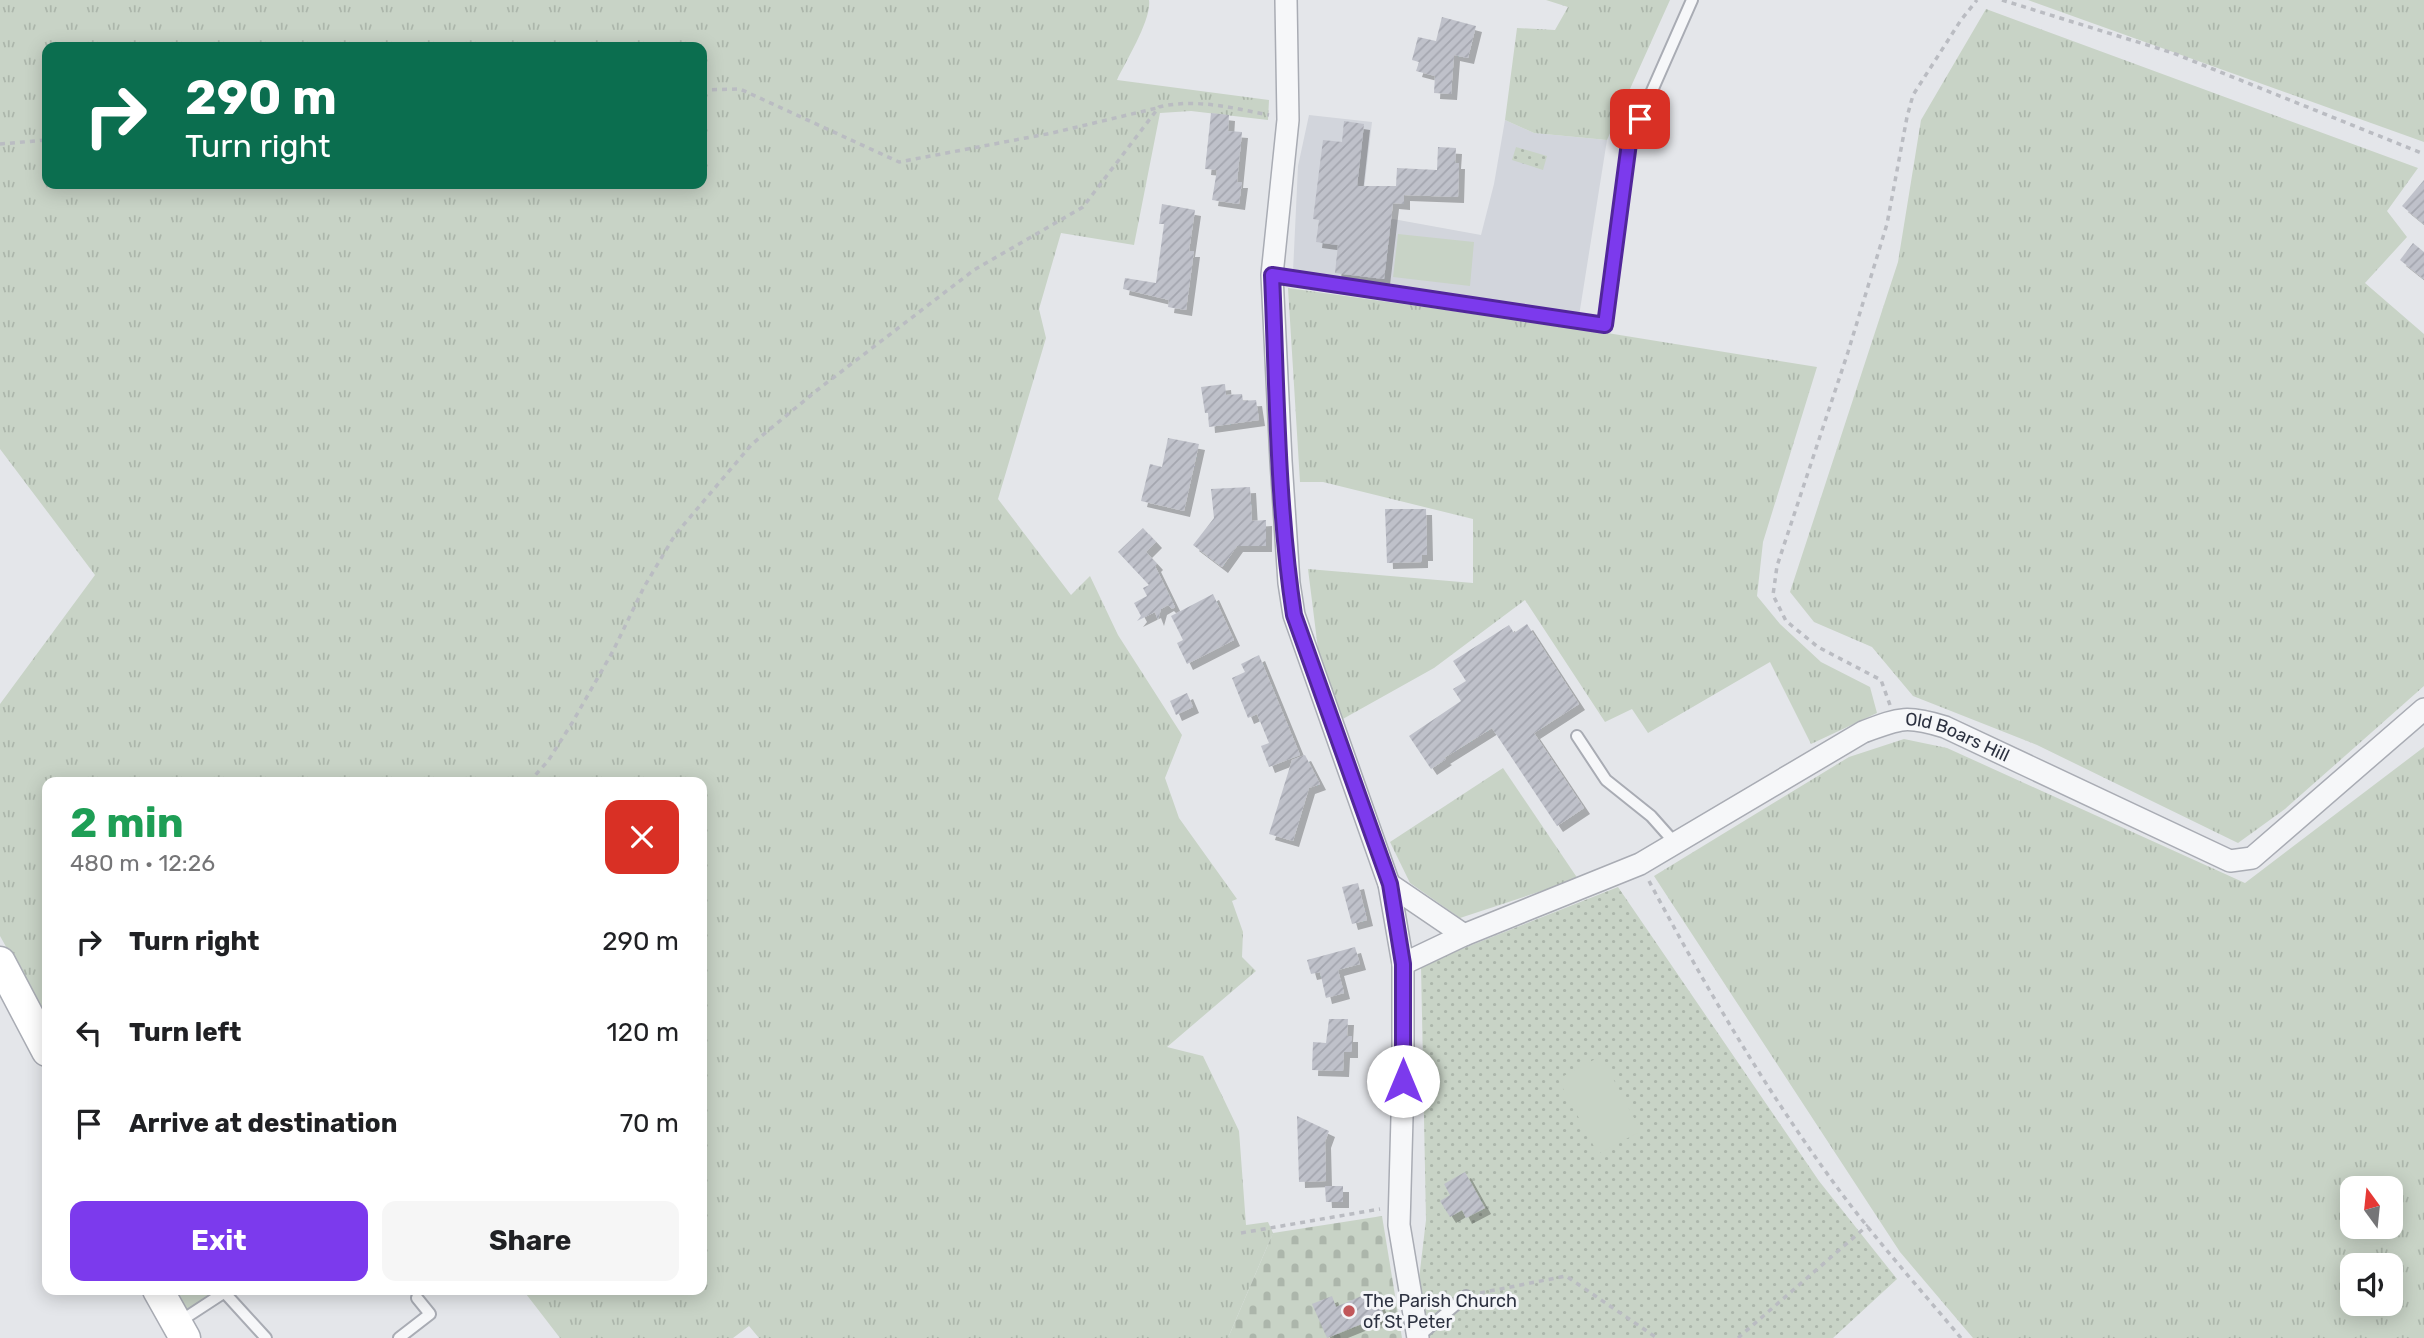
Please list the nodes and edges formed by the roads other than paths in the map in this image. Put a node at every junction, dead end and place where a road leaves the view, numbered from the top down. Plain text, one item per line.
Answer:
1 (1286, 0) edge
2 (1692, 0) edge
3 (1272, 275) junction
4 (2424, 709) edge
5 (1577, 736) dead end
6 (1675, 843) junction
7 (1390, 884) junction
8 (1464, 935) junction
9 (0, 962) edge
10 (1403, 964) junction
11 (42, 1042) edge
12 (161, 1295) edge
13 (222, 1295) edge
14 (229, 1295) edge
15 (1466, 1296) road end
16 (417, 1298) dead end
17 (181, 1331) edge
18 (266, 1338) edge
19 (399, 1338) edge
20 (1418, 1338) edge

1 - 3 street
2 - 3 lane
3 - 7 street
4 - 6 street, Old Boars Hill
5 - 6 lane
6 - 8 street, Old Boars Hill
7 - 8 street
7 - 10 street
8 - 10 street, Old Boars Hill
9 - 11 main road
10 - 20 street
12 - 17 main road
13 - 17 lane
14 - 18 lane
15 - 20 lane
16 - 19 lane

